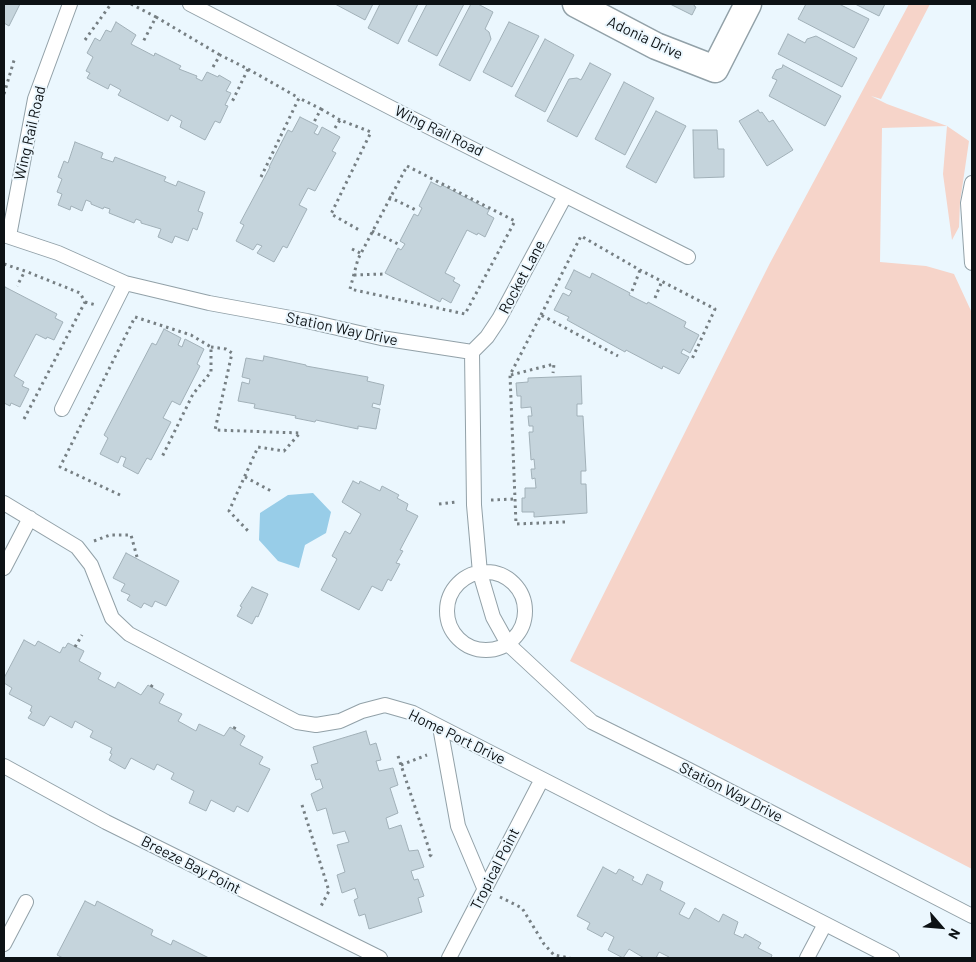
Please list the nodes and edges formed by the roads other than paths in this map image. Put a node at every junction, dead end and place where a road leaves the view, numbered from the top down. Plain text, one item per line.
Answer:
1 (70, 4) edge
2 (190, 4) edge
3 (576, 4) edge
4 (748, 4) edge
5 (972, 183) edge
6 (564, 196) junction
7 (970, 204) edge
8 (6, 235) edge
9 (688, 257) dead end
10 (972, 263) edge
11 (125, 283) junction
12 (472, 352) junction
13 (62, 409) dead end
14 (4, 502) edge
15 (30, 518) junction
16 (4, 568) edge
17 (480, 573) junction
18 (508, 644) junction
19 (440, 727) junction
20 (4, 766) edge
21 (542, 779) junction
22 (485, 890) junction
23 (26, 902) dead end
24 (972, 916) edge
25 (825, 924) junction
26 (4, 944) edge
27 (380, 958) edge
28 (449, 958) edge
29 (807, 958) edge
30 (892, 958) edge

1 - 8 lane, Wing Rail Road
2 - 6 lane, Wing Rail Road
3 - 4 street, Adonia Drive
5 - 7 lane
6 - 9 lane, Wing Rail Road
6 - 12 lane, Rocket Lane
7 - 10 lane
8 - 11 lane, Station Way Drive
11 - 12 lane, Station Way Drive
11 - 13 lane
12 - 17 lane, Station Way Drive
14 - 15 lane, Home Port Drive
15 - 16 lane
15 - 19 lane, Home Port Drive
17 - 18 lane, Station Way Drive
17 - 18 lane
17 - 18 lane
18 - 24 lane, Station Way Drive
19 - 21 lane, Home Port Drive
19 - 22 lane
20 - 27 lane, Breeze Bay Point
21 - 22 lane, Tropical Point
21 - 25 lane, Home Port Drive
22 - 28 lane, Tropical Point
23 - 26 lane
25 - 29 lane
25 - 30 lane, Home Port Drive

